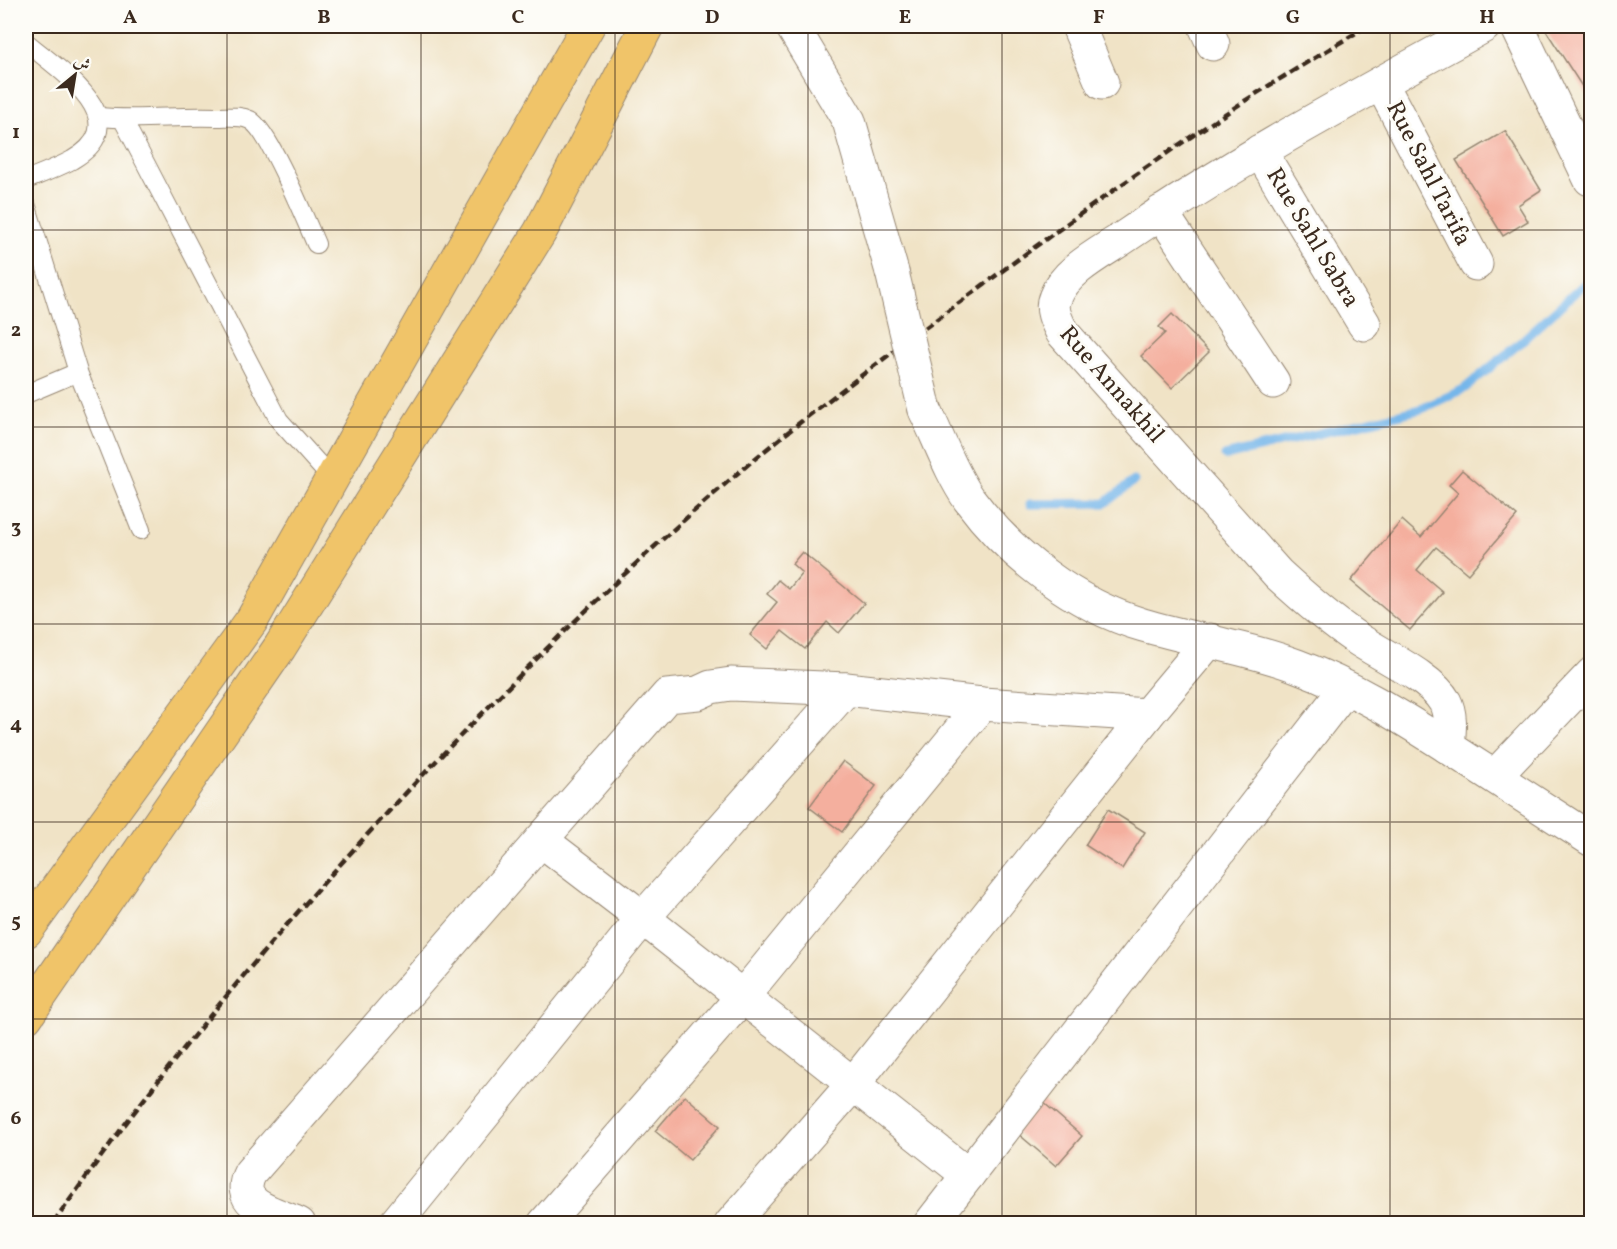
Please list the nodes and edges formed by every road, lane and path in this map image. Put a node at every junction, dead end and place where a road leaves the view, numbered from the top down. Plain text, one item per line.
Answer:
1 (588, 26) edge
2 (647, 26) edge
3 (792, 26) edge
4 (1078, 26) edge
5 (1484, 26) edge
6 (1517, 26) edge
7 (26, 42) edge
8 (1102, 83) dead end
9 (1381, 83) junction
10 (99, 117) junction
11 (123, 120) junction
12 (1260, 152) junction
13 (1590, 179) edge
14 (26, 180) edge
15 (26, 204) edge
16 (1161, 212) junction
17 (316, 244) dead end
18 (1476, 264) dead end
19 (1364, 324) dead end
20 (78, 372) junction
21 (1273, 382) dead end
22 (26, 394) edge
23 (332, 479) junction
24 (141, 530) dead end
25 (1210, 640) junction
26 (1592, 674) edge
27 (1346, 688) junction
28 (846, 689) junction
29 (982, 705) junction
30 (1147, 715) junction
31 (1448, 747) junction
32 (1495, 776) junction
33 (541, 840) junction
34 (1592, 840) edge
35 (643, 918) junction
36 (26, 931) edge
37 (742, 996) junction
38 (26, 1017) edge
39 (854, 1083) junction
40 (968, 1175) junction
41 (299, 1224) edge
42 (396, 1224) edge
43 (544, 1224) edge
44 (731, 1224) edge
45 (930, 1224) edge

1 - 23 main road
2 - 38 main road
3 - 25 street, bridge
4 - 8 street
5 - 9 street, Rue Annakhil
6 - 13 street
7 - 10 lane
9 - 12 street, Rue Annakhil
9 - 18 street, Rue Sahl Tarifa
10 - 11 lane
10 - 14 lane
11 - 17 lane
11 - 23 lane
12 - 16 street, Rue Annakhil
12 - 19 street, Rue Sahl Sabra
15 - 20 lane
16 - 21 street
16 - 31 street, Rue Annakhil
20 - 22 lane
20 - 24 lane
23 - 36 main road
25 - 27 street
25 - 30 street
26 - 32 street
27 - 31 street
27 - 40 street
28 - 29 street
28 - 33 street
28 - 35 street
29 - 30 street
29 - 37 street
30 - 39 street
31 - 32 street
32 - 34 street
33 - 35 street
33 - 41 street
35 - 37 street
35 - 42 street
37 - 39 street
37 - 43 street
39 - 40 street
39 - 44 street
40 - 45 street

